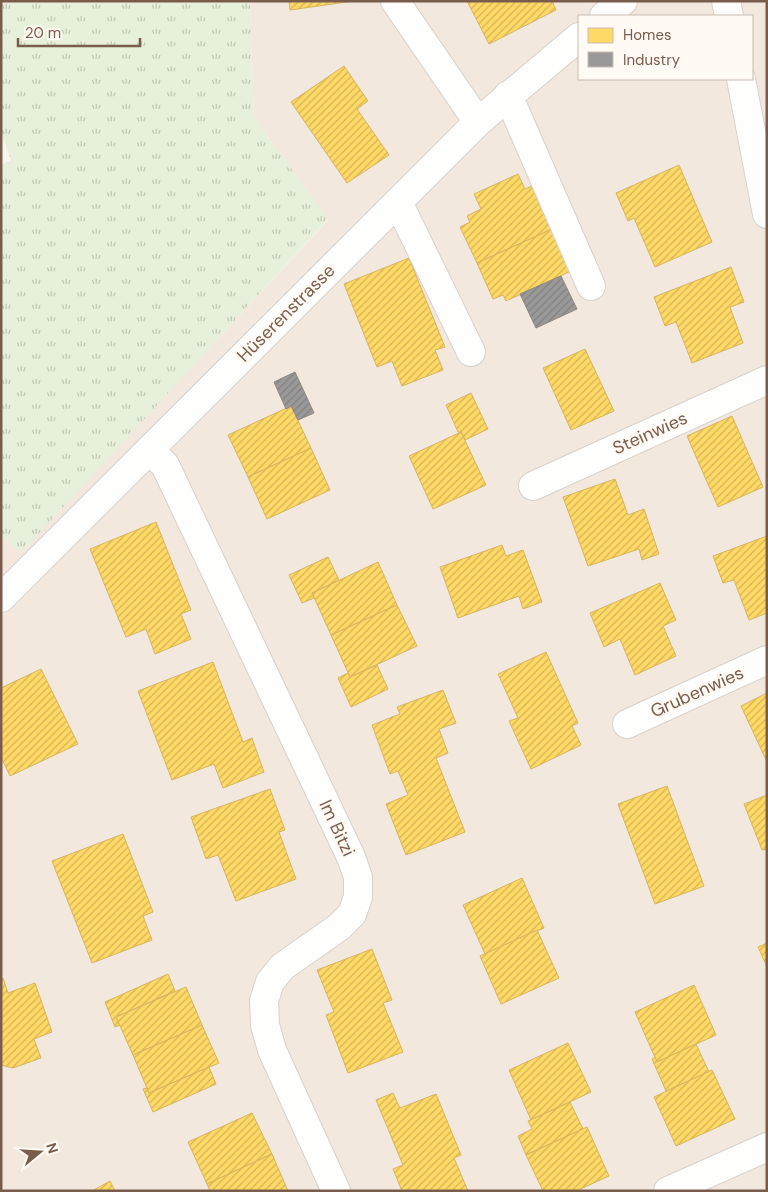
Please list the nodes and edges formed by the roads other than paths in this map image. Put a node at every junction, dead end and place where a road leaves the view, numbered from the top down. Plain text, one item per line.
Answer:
1 (395, 1) edge
2 (622, 1) edge
3 (726, 1) edge
4 (605, 15) edge
5 (729, 15) edge
6 (578, 38) edge
7 (740, 80) edge
8 (508, 95) junction
9 (478, 122) junction
10 (398, 202) junction
11 (767, 214) edge
12 (591, 286) dead end
13 (471, 352) dead end
14 (767, 380) edge
15 (149, 450) junction
16 (533, 486) dead end
17 (1, 598) edge
18 (767, 660) edge
19 (627, 724) dead end
20 (767, 1147) edge
21 (336, 1191) edge
22 (668, 1191) edge

1 - 9 street
2 - 4 street
3 - 5 street
6 - 8 street, Hüserenstrasse
7 - 11 street
8 - 9 street, Hüserenstrasse
8 - 12 street
9 - 10 street, Hüserenstrasse
10 - 13 street
10 - 15 street, Hüserenstrasse
14 - 16 street, Steinwies
15 - 17 street, Hüserenstrasse
15 - 21 street, Im Bitzi
18 - 19 street, Grubenwies
20 - 22 street

